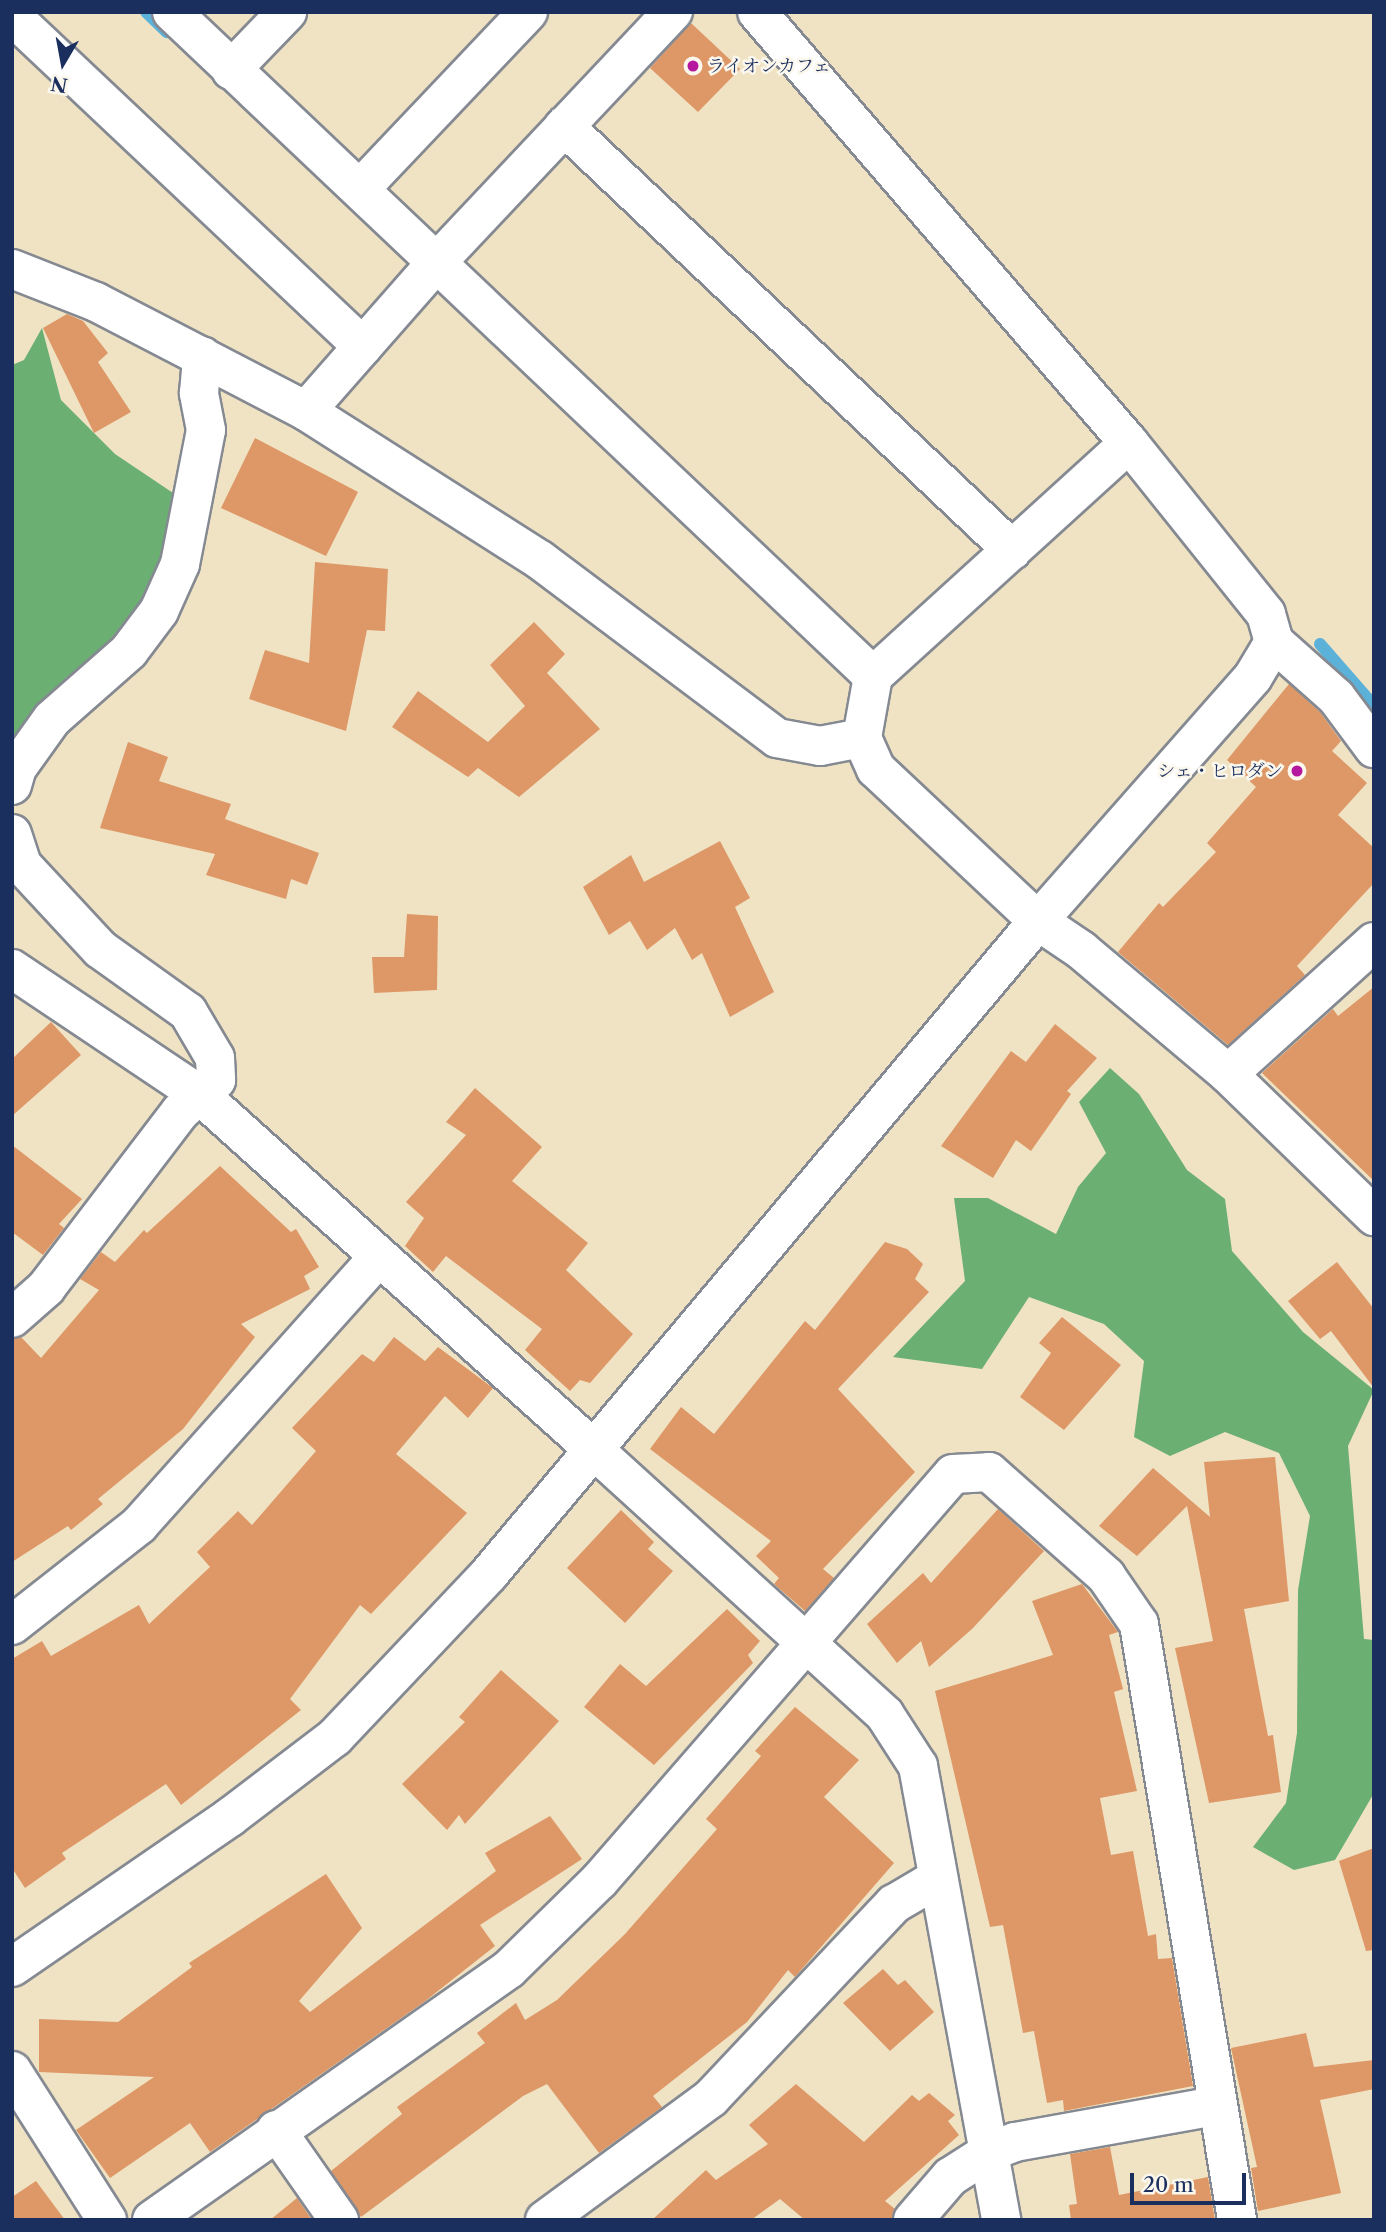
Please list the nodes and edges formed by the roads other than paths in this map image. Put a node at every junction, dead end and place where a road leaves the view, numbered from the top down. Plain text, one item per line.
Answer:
1 (172, 12) edge
2 (287, 12) edge
3 (528, 12) edge
4 (673, 12) edge
5 (757, 12) edge
6 (12, 16) edge
7 (231, 70) junction
8 (564, 126) junction
9 (360, 188) junction
10 (437, 262) junction
11 (12, 269) edge
12 (363, 347) junction
13 (202, 356) junction
14 (306, 411) junction
15 (1129, 443) junction
16 (1012, 550) junction
17 (1274, 642) junction
18 (873, 676) junction
19 (862, 738) junction
20 (1374, 748) edge
21 (12, 785) edge
22 (12, 834) edge
23 (1038, 921) junction
24 (1374, 942) edge
25 (14, 973) edge
26 (1228, 1074) junction
27 (199, 1094) junction
28 (1374, 1216) edge
29 (379, 1257) junction
30 (12, 1318) edge
31 (592, 1448) junction
32 (12, 1625) edge
33 (807, 1642) junction
34 (938, 1878) junction
35 (12, 1967) edge
36 (12, 2071) edge
37 (1215, 2106) junction
38 (276, 2130) junction
39 (989, 2152) junction
40 (107, 2220) edge
41 (152, 2220) edge
42 (339, 2220) edge
43 (545, 2220) edge
44 (913, 2220) edge
45 (1002, 2220) edge
46 (1237, 2220) edge

1 - 7 street
2 - 7 street
3 - 9 street
4 - 8 street
5 - 15 street
6 - 12 street
7 - 9 street
8 - 10 street
8 - 16 street
9 - 10 street
10 - 12 street
10 - 18 street
11 - 13 street
12 - 14 street
13 - 14 street
13 - 21 street
14 - 19 street
15 - 16 street
15 - 17 street
16 - 18 street
17 - 20 street
17 - 23 street
18 - 19 street
19 - 23 street
22 - 27 street
23 - 26 street
23 - 31 street
24 - 26 street
25 - 27 street
26 - 28 street
27 - 29 street
27 - 30 street
29 - 31 street
29 - 32 street
31 - 33 street
31 - 35 street
33 - 34 street
33 - 37 street
33 - 38 street
34 - 39 street
34 - 43 street
36 - 40 street
37 - 39 street
37 - 46 street
38 - 41 street
38 - 42 street
39 - 44 street
39 - 45 street

